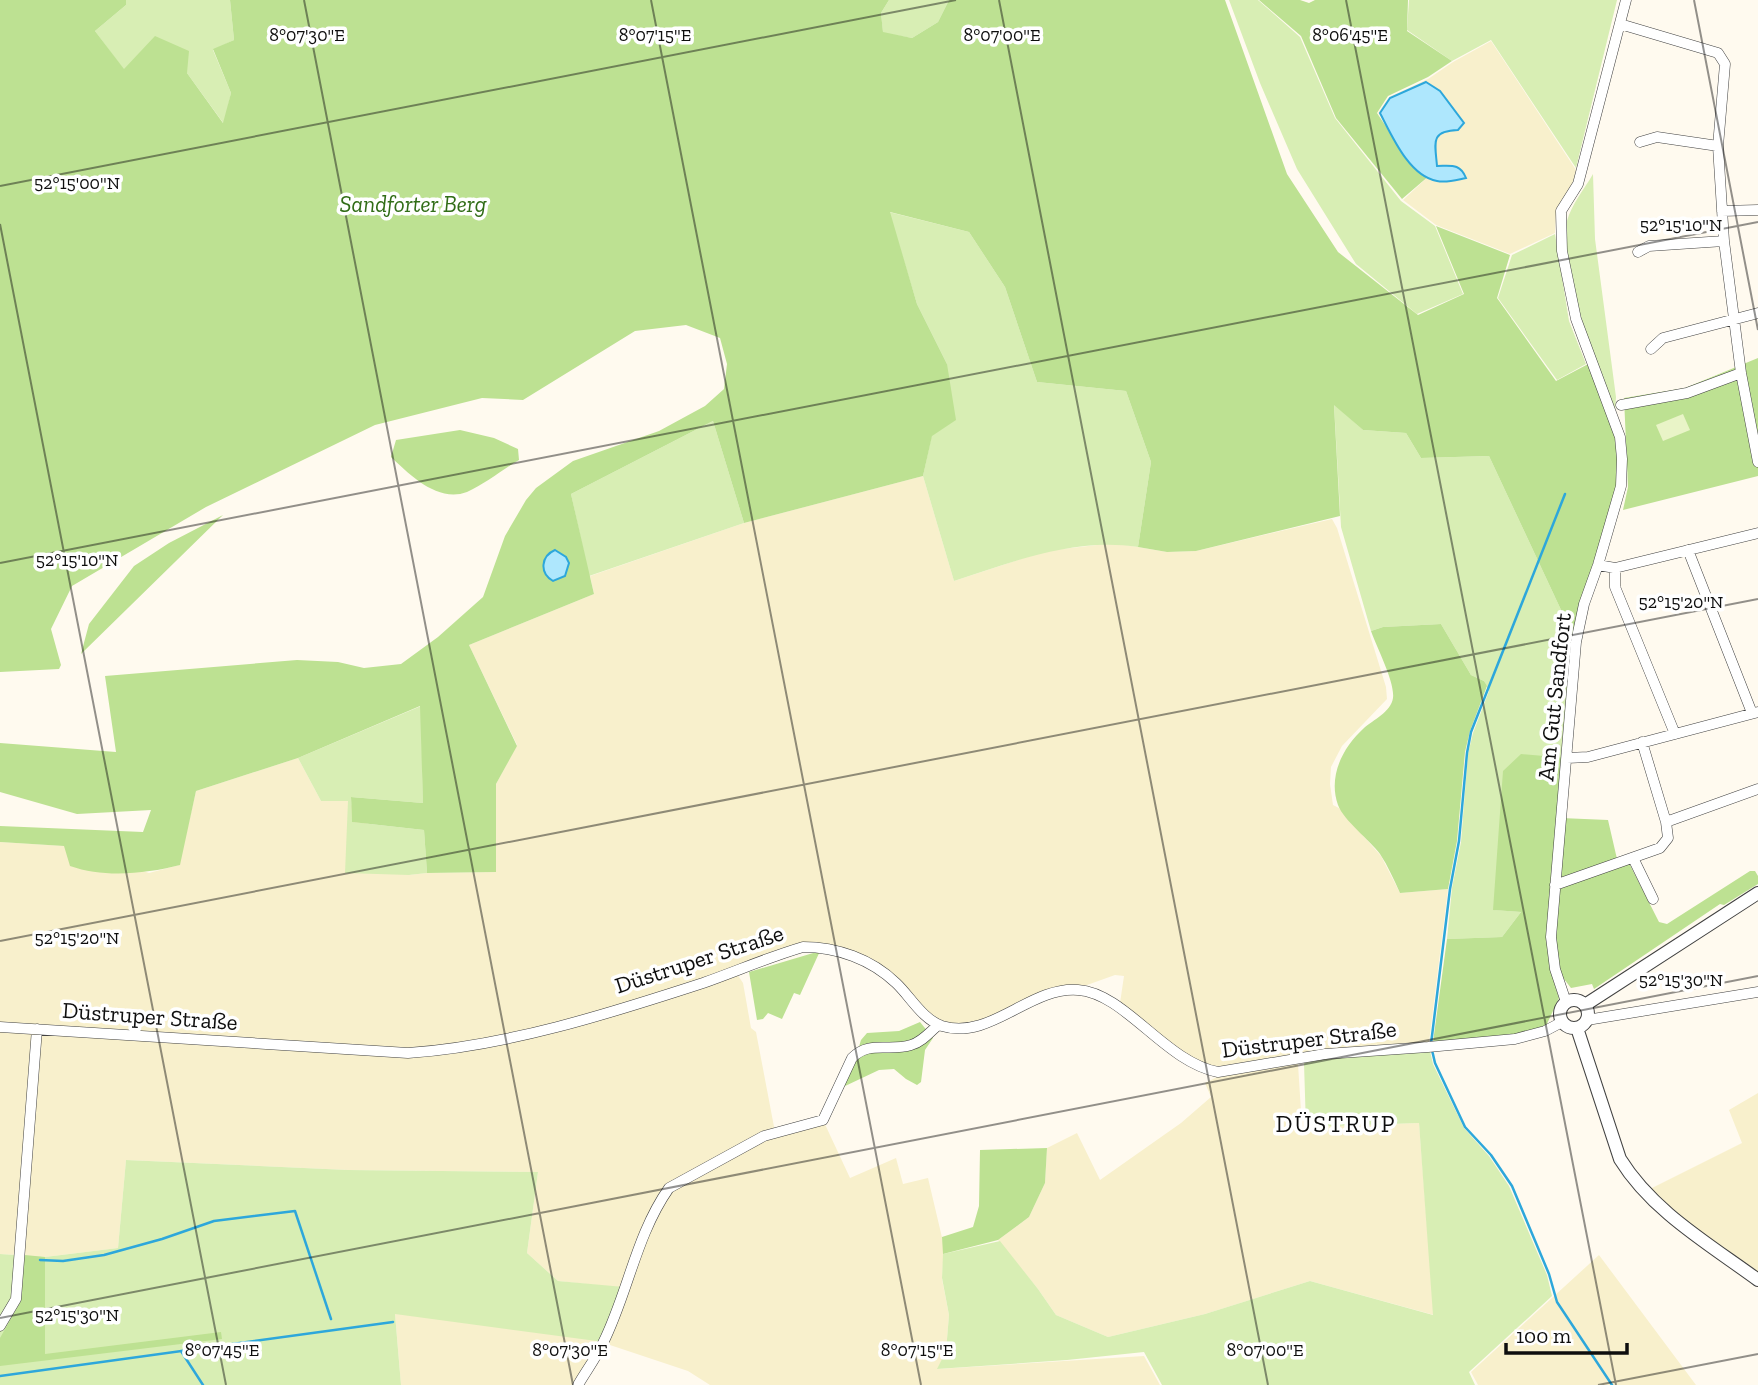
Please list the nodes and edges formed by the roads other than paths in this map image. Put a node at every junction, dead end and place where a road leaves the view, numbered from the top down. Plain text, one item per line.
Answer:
1 (1626, 0) edge
2 (1620, 23) junction
3 (1640, 142) dead end
4 (1718, 146) junction
5 (1758, 210) edge
6 (1722, 211) junction
7 (1724, 241) junction
8 (1638, 252) dead end
9 (1758, 313) edge
10 (1735, 319) junction
11 (1651, 349) dead end
12 (1741, 373) junction
13 (1621, 405) dead end
14 (1758, 462) edge
15 (1758, 533) edge
16 (1688, 550) junction
17 (1598, 565) junction
18 (1615, 568) junction
19 (1755, 713) edge
20 (1675, 734) junction
21 (1643, 743) junction
22 (1567, 758) junction
23 (1758, 789) edge
24 (1666, 822) junction
25 (1633, 858) junction
26 (1555, 885) junction
27 (1758, 893) edge
28 (1653, 900) dead end
29 (1758, 992) edge
30 (1566, 1002) junction
31 (1584, 1005) junction
32 (1562, 1022) junction
33 (1582, 1024) junction
34 (939, 1025) junction
35 (0, 1027) edge
36 (37, 1029) junction
37 (1758, 1280) edge
38 (0, 1326) edge
39 (578, 1385) edge

1 - 2 street, Am Gut Sandfort
2 - 4 street
2 - 17 street, Am Gut Sandfort
3 - 4 street
4 - 6 street
5 - 6 street
6 - 7 street
7 - 8 street
7 - 10 street
9 - 10 street
10 - 11 street
10 - 12 street
12 - 13 street
12 - 14 street
15 - 16 street
16 - 18 street
16 - 19 street
17 - 18 street
17 - 22 street, Am Gut Sandfort
18 - 20 street
19 - 20 street
20 - 21 street
21 - 22 street
21 - 24 street
22 - 26 street, Am Gut Sandfort
23 - 24 street
24 - 25 street
25 - 26 street
25 - 28 street
26 - 30 street, Am Gut Sandfort
27 - 31 street
29 - 33 street
30 - 31 street
30 - 32 street
31 - 33 street
32 - 33 street
32 - 34 street, Düstruper Straße
33 - 37 street
34 - 36 street, Düstruper Straße
34 - 39 street
35 - 36 street, Düstruper Straße
36 - 38 street

